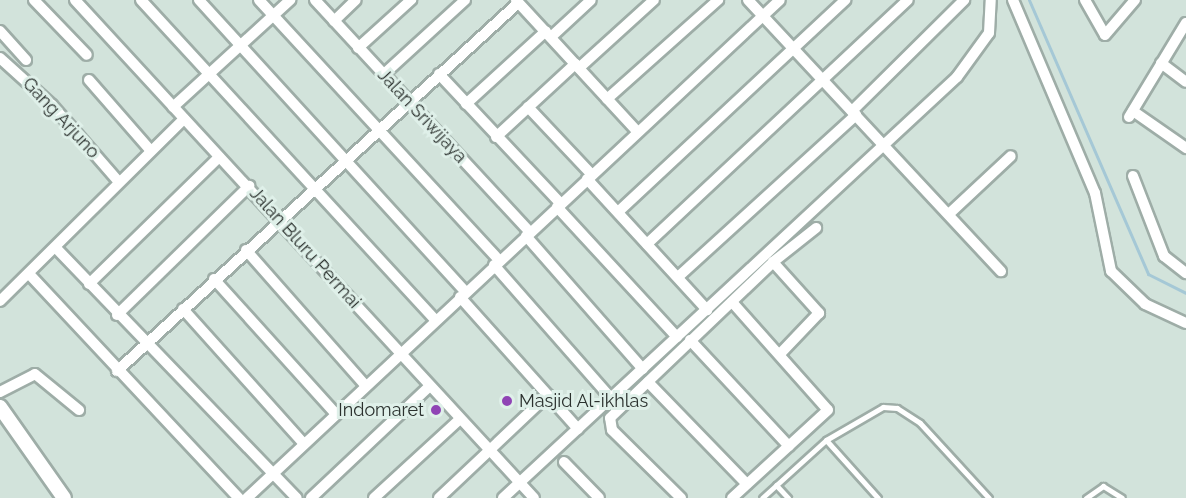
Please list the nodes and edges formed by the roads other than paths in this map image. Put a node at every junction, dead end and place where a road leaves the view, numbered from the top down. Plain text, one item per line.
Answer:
1 (34, 0) edge
2 (75, 0) edge
3 (141, 0) edge
4 (199, 0) edge
5 (259, 0) edge
6 (290, 0) edge
7 (315, 0) edge
8 (356, 0) edge
9 (411, 0) edge
10 (465, 0) edge
11 (591, 0) edge
12 (654, 0) edge
13 (718, 0) edge
14 (748, 0) edge
15 (780, 0) edge
16 (845, 0) edge
17 (908, 0) edge
18 (964, 0) edge
19 (991, 0) edge
20 (1013, 0) edge
21 (1085, 0) edge
22 (1134, 0) edge
23 (522, 3) edge
24 (273, 15) junction
25 (764, 16) junction
26 (334, 21) junction
27 (1186, 23) edge
28 (0, 31) edge
29 (548, 34) junction
30 (240, 45) junction
31 (358, 48) junction
32 (794, 50) junction
33 (87, 55) dead end
34 (0, 58) edge
35 (26, 60) dead end
36 (1161, 63) junction
37 (577, 66) junction
38 (208, 74) junction
39 (439, 74) junction
40 (383, 75) junction
41 (89, 80) dead end
42 (823, 81) junction
43 (1186, 82) edge
44 (607, 99) junction
45 (408, 102) junction
46 (466, 104) junction
47 (173, 107) junction
48 (528, 108) junction
49 (854, 113) junction
50 (184, 119) junction
51 (378, 130) junction
52 (637, 131) junction
53 (496, 137) junction
54 (886, 143) junction
55 (1186, 149) edge
56 (151, 151) junction
57 (1011, 156) dead end
58 (219, 157) junction
59 (345, 161) junction
60 (1133, 176) dead end
61 (590, 177) junction
62 (119, 182) junction
63 (249, 186) junction
64 (312, 190) junction
65 (559, 206) junction
66 (618, 212) junction
67 (950, 213) junction
68 (279, 219) junction
69 (816, 228) dead end
70 (528, 234) junction
71 (647, 244) junction
72 (56, 248) junction
73 (246, 250) junction
74 (773, 262) junction
75 (497, 263) junction
76 (1001, 271) dead end
77 (1186, 273) edge
78 (31, 276) junction
79 (678, 277) junction
80 (214, 279) junction
81 (89, 284) junction
82 (463, 294) junction
83 (0, 301) edge
84 (732, 302) junction
85 (183, 309) junction
86 (707, 310) junction
87 (117, 315) junction
88 (435, 320) junction
89 (1186, 323) edge
90 (677, 337) junction
91 (690, 340) junction
92 (148, 343) junction
93 (401, 353) junction
94 (780, 354) junction
95 (643, 369) junction
96 (117, 371) junction
97 (648, 382) junction
98 (365, 385) junction
99 (430, 386) junction
100 (0, 392) edge
101 (548, 395) junction
102 (611, 398) junction
103 (0, 408) edge
104 (79, 410) dead end
105 (334, 413) junction
106 (460, 419) junction
107 (578, 429) junction
108 (826, 440) junction
109 (304, 444) junction
110 (789, 446) junction
111 (489, 451) junction
112 (564, 462) dead end
113 (271, 472) junction
114 (519, 483) junction
115 (747, 484) junction
116 (776, 484) junction
117 (527, 496) edge
118 (64, 498) edge
119 (239, 498) edge
120 (247, 498) edge
121 (297, 498) edge
122 (311, 498) edge
123 (374, 498) edge
124 (439, 498) edge
125 (503, 498) edge
126 (599, 498) edge
127 (681, 498) edge
128 (732, 498) edge
129 (762, 498) edge
130 (788, 498) edge
131 (878, 498) edge
132 (988, 498) edge
133 (1086, 498) edge
134 (1122, 498) edge

1 - 33 street
2 - 47 street, Jalan Bluru Permai
3 - 38 street
4 - 30 street
5 - 24 street
6 - 24 street
7 - 26 street, Jalan Sriwijaya
8 - 26 street
9 - 31 street
10 - 40 street
11 - 29 street
12 - 37 street
13 - 44 street
14 - 25 street
15 - 25 street
16 - 32 street
17 - 42 street
18 - 49 street
19 - 54 street
20 - 89 street
21 - 22 street
23 - 29 street
23 - 39 street
24 - 30 street
24 - 51 street
25 - 32 street
25 - 52 street
26 - 31 street, Jalan Sriwijaya
27 - 36 street
28 - 35 street
29 - 37 street
29 - 46 street
30 - 38 street
30 - 59 street
31 - 40 street, Jalan Sriwijaya
32 - 42 street
32 - 66 street
34 - 62 street, Gang Arjuno
36 - 43 street
36 - 55 street
37 - 44 street
37 - 48 street
38 - 47 street
38 - 64 street
39 - 45 street
39 - 46 street
40 - 45 street, Jalan Sriwijaya
41 - 56 street
42 - 49 street
42 - 71 street
44 - 52 street
45 - 51 street
45 - 70 street, Jalan Sriwijaya
46 - 53 street
47 - 50 street, Jalan Bluru Permai
48 - 53 street
48 - 61 street
49 - 54 street
49 - 79 street
50 - 56 street
50 - 58 street, Jalan Bluru Permai
51 - 59 street
51 - 75 street
52 - 61 street
53 - 65 street
54 - 67 street
54 - 86 street
56 - 62 street
57 - 67 street
58 - 63 street, Jalan Bluru Permai
58 - 81 street
59 - 64 street
59 - 82 street
60 - 77 street
61 - 65 street
61 - 66 street
62 - 72 street
63 - 68 street, Jalan Bluru Permai
63 - 87 street
64 - 68 street
64 - 88 street
65 - 70 street
65 - 90 street
66 - 71 street
67 - 76 street
68 - 73 street
68 - 93 street, Jalan Bluru Permai
69 - 74 street
70 - 75 street
70 - 95 street, Jalan Sriwijaya
71 - 79 street
72 - 78 street
72 - 81 street
73 - 80 street
73 - 98 street
74 - 84 street
74 - 94 street
75 - 82 street
75 - 102 street
78 - 83 street
78 - 96 street
79 - 86 street
80 - 85 street
80 - 105 street
81 - 87 street
82 - 88 street
82 - 101 street
84 - 91 street
84 - 94 street
85 - 92 street
85 - 109 street
86 - 90 street
87 - 92 street
88 - 93 street
90 - 95 street
91 - 97 street
91 - 110 street
92 - 96 street
92 - 113 street
93 - 98 street
93 - 99 street, Jalan Bluru Permai
94 - 110 street
95 - 102 street
96 - 119 street
97 - 115 street
97 - 127 street
98 - 105 street
99 - 106 street, Jalan Bluru Permai
99 - 122 street
100 - 104 street
101 - 107 street
101 - 111 street
102 - 107 street
103 - 118 street
105 - 109 street
106 - 111 street, Jalan Bluru Permai
106 - 123 street
107 - 114 street
108 - 116 lane
108 - 131 lane
108 - 132 lane
109 - 113 street
110 - 115 street
111 - 114 street, Jalan Bluru Permai
111 - 124 street
112 - 126 street
113 - 120 street
113 - 121 street
114 - 117 street, Jalan Bluru Permai
114 - 125 street
115 - 128 street
116 - 129 lane
116 - 130 lane
133 - 134 lane

